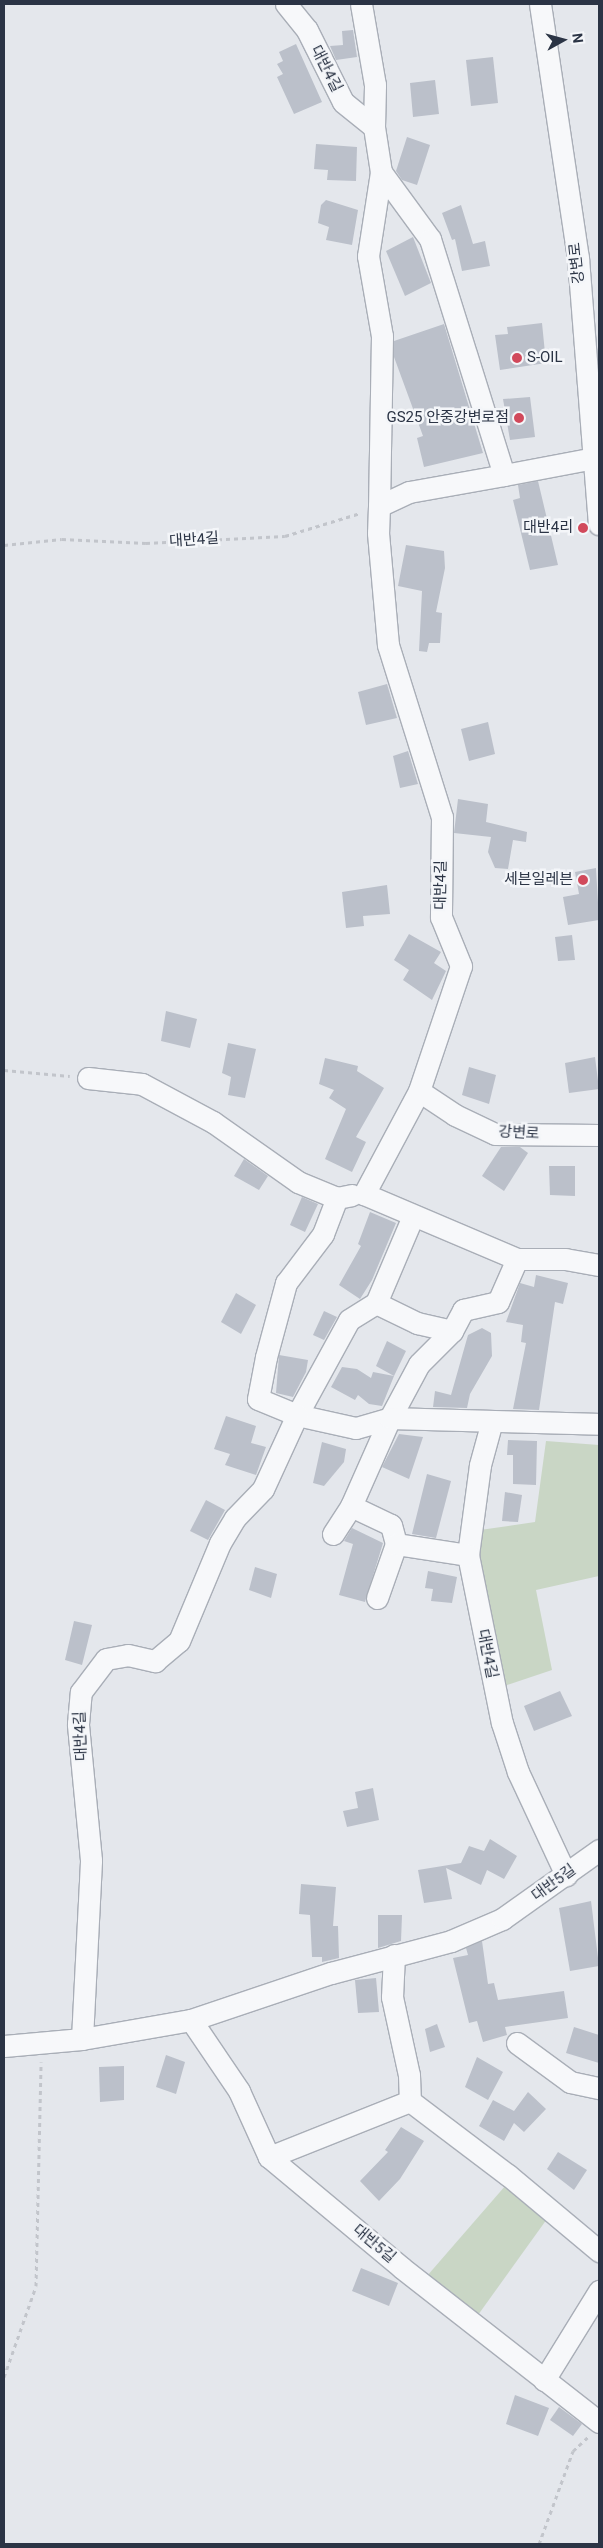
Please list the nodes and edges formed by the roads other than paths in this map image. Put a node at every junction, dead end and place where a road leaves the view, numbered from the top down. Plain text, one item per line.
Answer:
1 (286, 4) edge
2 (361, 4) edge
3 (540, 4) edge
4 (374, 127) junction
5 (381, 172) junction
6 (584, 333) junction
7 (599, 358) edge
8 (596, 431) edge
9 (594, 458) junction
10 (504, 474) junction
11 (379, 506) junction
12 (599, 510) edge
13 (88, 1078) road end
14 (419, 1091) junction
15 (599, 1135) edge
16 (364, 1194) junction
17 (337, 1198) junction
18 (413, 1216) junction
19 (517, 1259) junction
20 (599, 1265) edge
21 (376, 1303) junction
22 (452, 1332) junction
23 (297, 1414) junction
24 (390, 1418) junction
25 (492, 1421) junction
26 (599, 1424) edge
27 (351, 1506) junction
28 (333, 1534) dead end
29 (396, 1544) junction
30 (468, 1555) junction
31 (377, 1598) dead end
32 (599, 1850) edge
33 (566, 1876) junction
34 (394, 1955) junction
35 (191, 2020) junction
36 (82, 2039) junction
37 (517, 2043) dead end
38 (4, 2046) edge
39 (599, 2088) edge
40 (410, 2101) junction
41 (269, 2157) junction
42 (599, 2251) edge
43 (599, 2291) edge
44 (544, 2380) junction
45 (596, 2427) edge

1 - 4 street, 대반4길
2 - 4 street, 대반4길
3 - 6 street, 강변로
4 - 5 street, 대반4길
5 - 10 street, 대반4길
5 - 11 street, 대반4길
6 - 7 street
6 - 8 street, 강변로
8 - 9 street, 강변로
9 - 10 street
9 - 12 street, 강변로
10 - 11 street
11 - 14 street, 대반4길
13 - 17 street
14 - 15 street, 강변로
14 - 16 street, 대반4길
16 - 17 street
16 - 18 street
17 - 23 street
18 - 19 street
18 - 21 street
19 - 20 street
19 - 22 street
21 - 22 street
21 - 23 street, 대반4길
22 - 24 street
23 - 24 street
23 - 36 street, 대반4길
24 - 25 street
24 - 27 street
25 - 26 street
25 - 30 street, 대반4길
27 - 28 street
27 - 29 street
29 - 30 street
29 - 31 street
30 - 33 street, 대반4길
32 - 33 street, 대반5길
33 - 34 street, 대반5길
34 - 35 street, 대반5길
34 - 40 street
35 - 36 street, 대반5길
35 - 41 street
36 - 38 street, 대반5길
37 - 39 street
40 - 41 street
40 - 42 street
41 - 44 street, 대반5길
43 - 44 street
44 - 45 street, 대반5길

